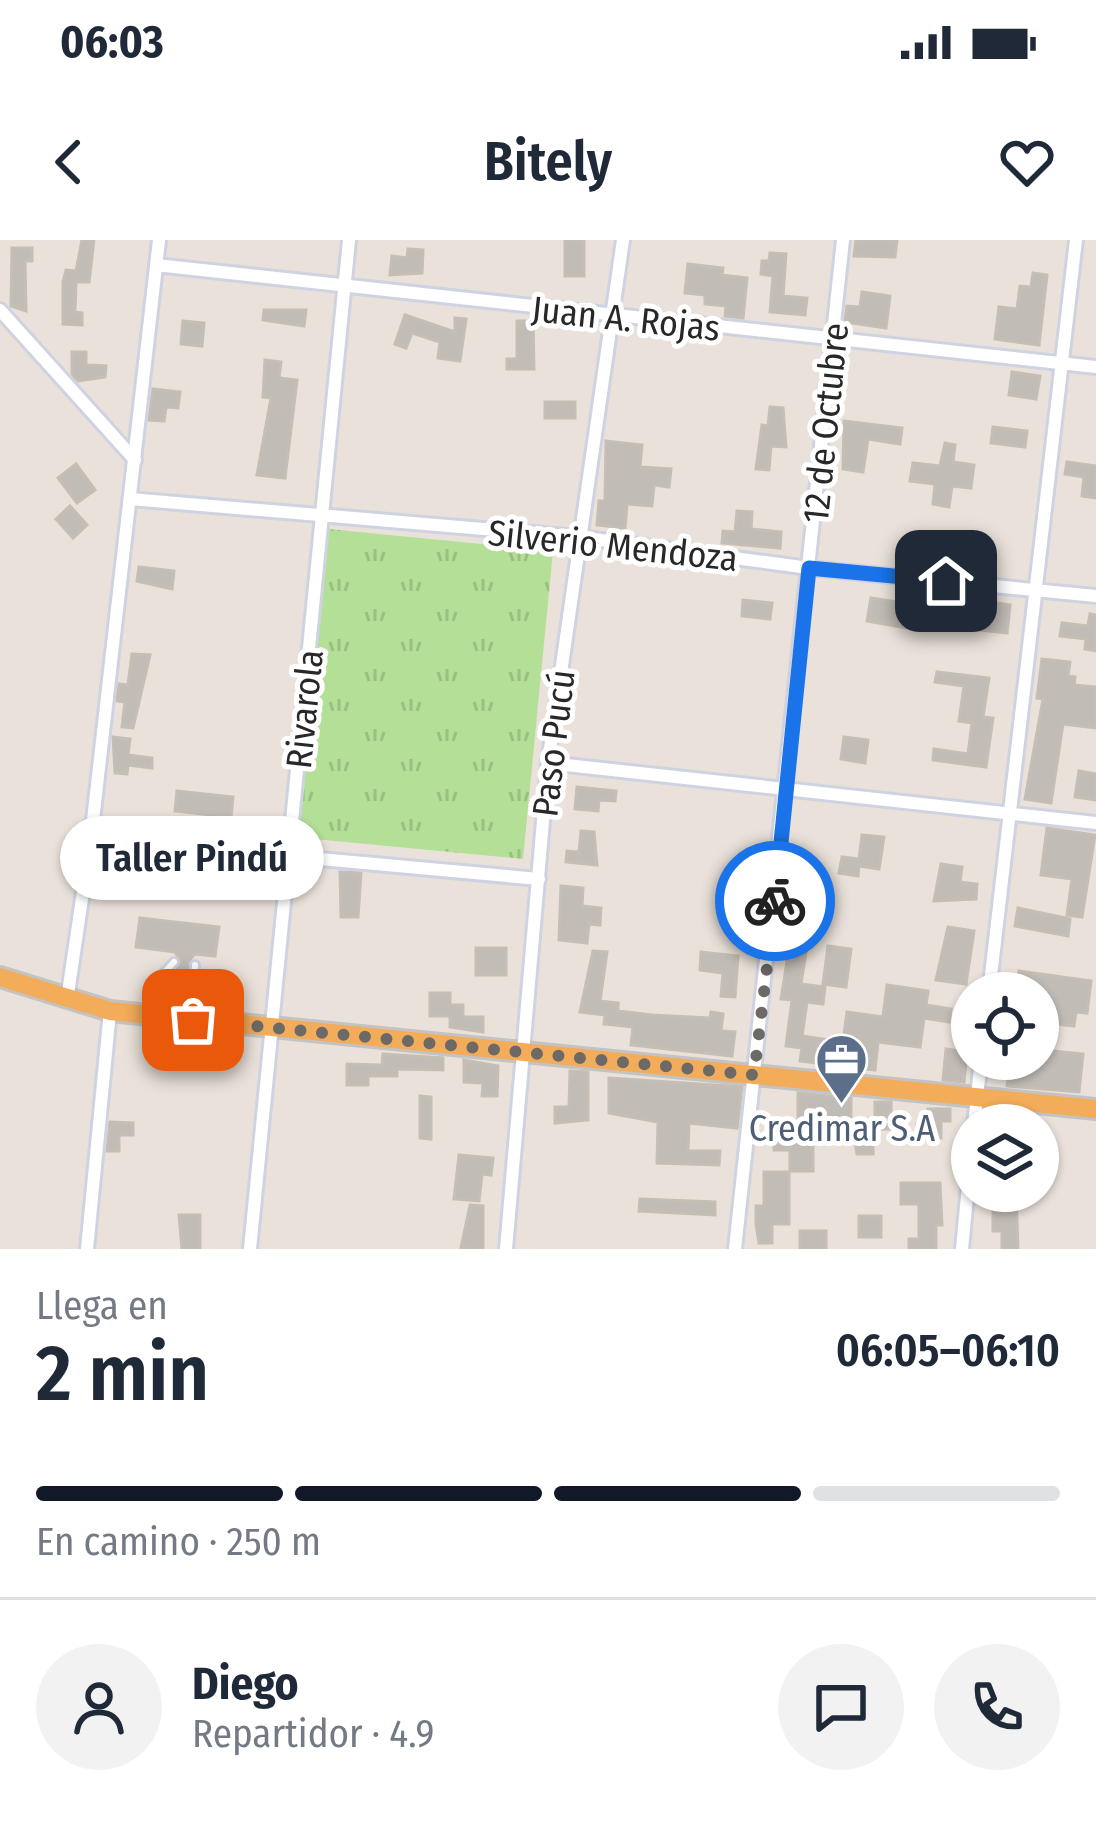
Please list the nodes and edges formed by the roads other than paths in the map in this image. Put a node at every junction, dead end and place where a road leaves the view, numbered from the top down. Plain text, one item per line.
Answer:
1 (159, 240) edge
2 (350, 240) edge
3 (622, 240) edge
4 (843, 240) edge
5 (1076, 240) edge
6 (156, 265) junction
7 (345, 287) junction
8 (0, 310) edge
9 (614, 316) junction
10 (835, 341) junction
11 (1064, 364) junction
12 (1094, 365) edge
13 (135, 460) junction
14 (130, 499) junction
15 (324, 519) junction
16 (579, 536) junction
17 (809, 568) junction
18 (1038, 590) junction
19 (1096, 596) edge
20 (548, 763) junction
21 (787, 790) junction
22 (1010, 814) junction
23 (1096, 823) edge
24 (91, 838) junction
25 (290, 854) junction
26 (539, 879) junction
27 (174, 962) dead end
28 (194, 964) dead end
29 (991, 972) edge
30 (0, 977) edge
31 (67, 1000) junction
32 (110, 1011) junction
33 (159, 1016) junction
34 (193, 1020) junction
35 (273, 1029) junction
36 (523, 1053) junction
37 (754, 1075) junction
38 (978, 1080) edge
39 (976, 1095) junction
40 (975, 1104) edge
41 (1096, 1109) edge
42 (966, 1212) edge
43 (87, 1249) edge
44 (250, 1249) edge
45 (506, 1249) edge
46 (735, 1249) edge
47 (962, 1249) edge

1 - 6 street
2 - 7 street, Rivarola
3 - 9 street, Paso Pucú
4 - 10 street, 12 de Octubre
5 - 11 street
6 - 7 street, Juan A. Rojas
6 - 13 street
7 - 9 street, Juan A. Rojas
7 - 15 street, Rivarola
8 - 13 street
9 - 10 street, Juan A. Rojas
9 - 16 street, Paso Pucú
10 - 11 street, Juan A. Rojas
10 - 17 street, 12 de Octubre
11 - 12 street, Juan A. Rojas
11 - 18 street
13 - 14 street
14 - 15 street, Silverio Mendoza
14 - 24 street
15 - 16 street, Silverio Mendoza
15 - 25 street, Rivarola
16 - 17 street, Silverio Mendoza
16 - 20 street, Paso Pucú
17 - 18 street, Silverio Mendoza
17 - 21 street, 12 de Octubre
18 - 19 street, Silverio Mendoza
18 - 22 street
20 - 21 street
20 - 26 street, Paso Pucú
21 - 22 street
21 - 37 street, 12 de Octubre
22 - 23 street
22 - 29 street
24 - 25 street
24 - 31 street
25 - 26 street
25 - 35 street, Rivarola
26 - 36 street, Paso Pucú
27 - 33 lane
28 - 34 lane
30 - 31 highway
31 - 32 highway
32 - 33 highway
32 - 43 street
33 - 34 highway
34 - 35 highway
35 - 36 highway
35 - 44 street, Rivarola
36 - 37 highway
36 - 45 street, Paso Pucú
37 - 39 highway
37 - 46 street, 12 de Octubre
38 - 39 street
39 - 40 street
39 - 41 highway
42 - 47 street

